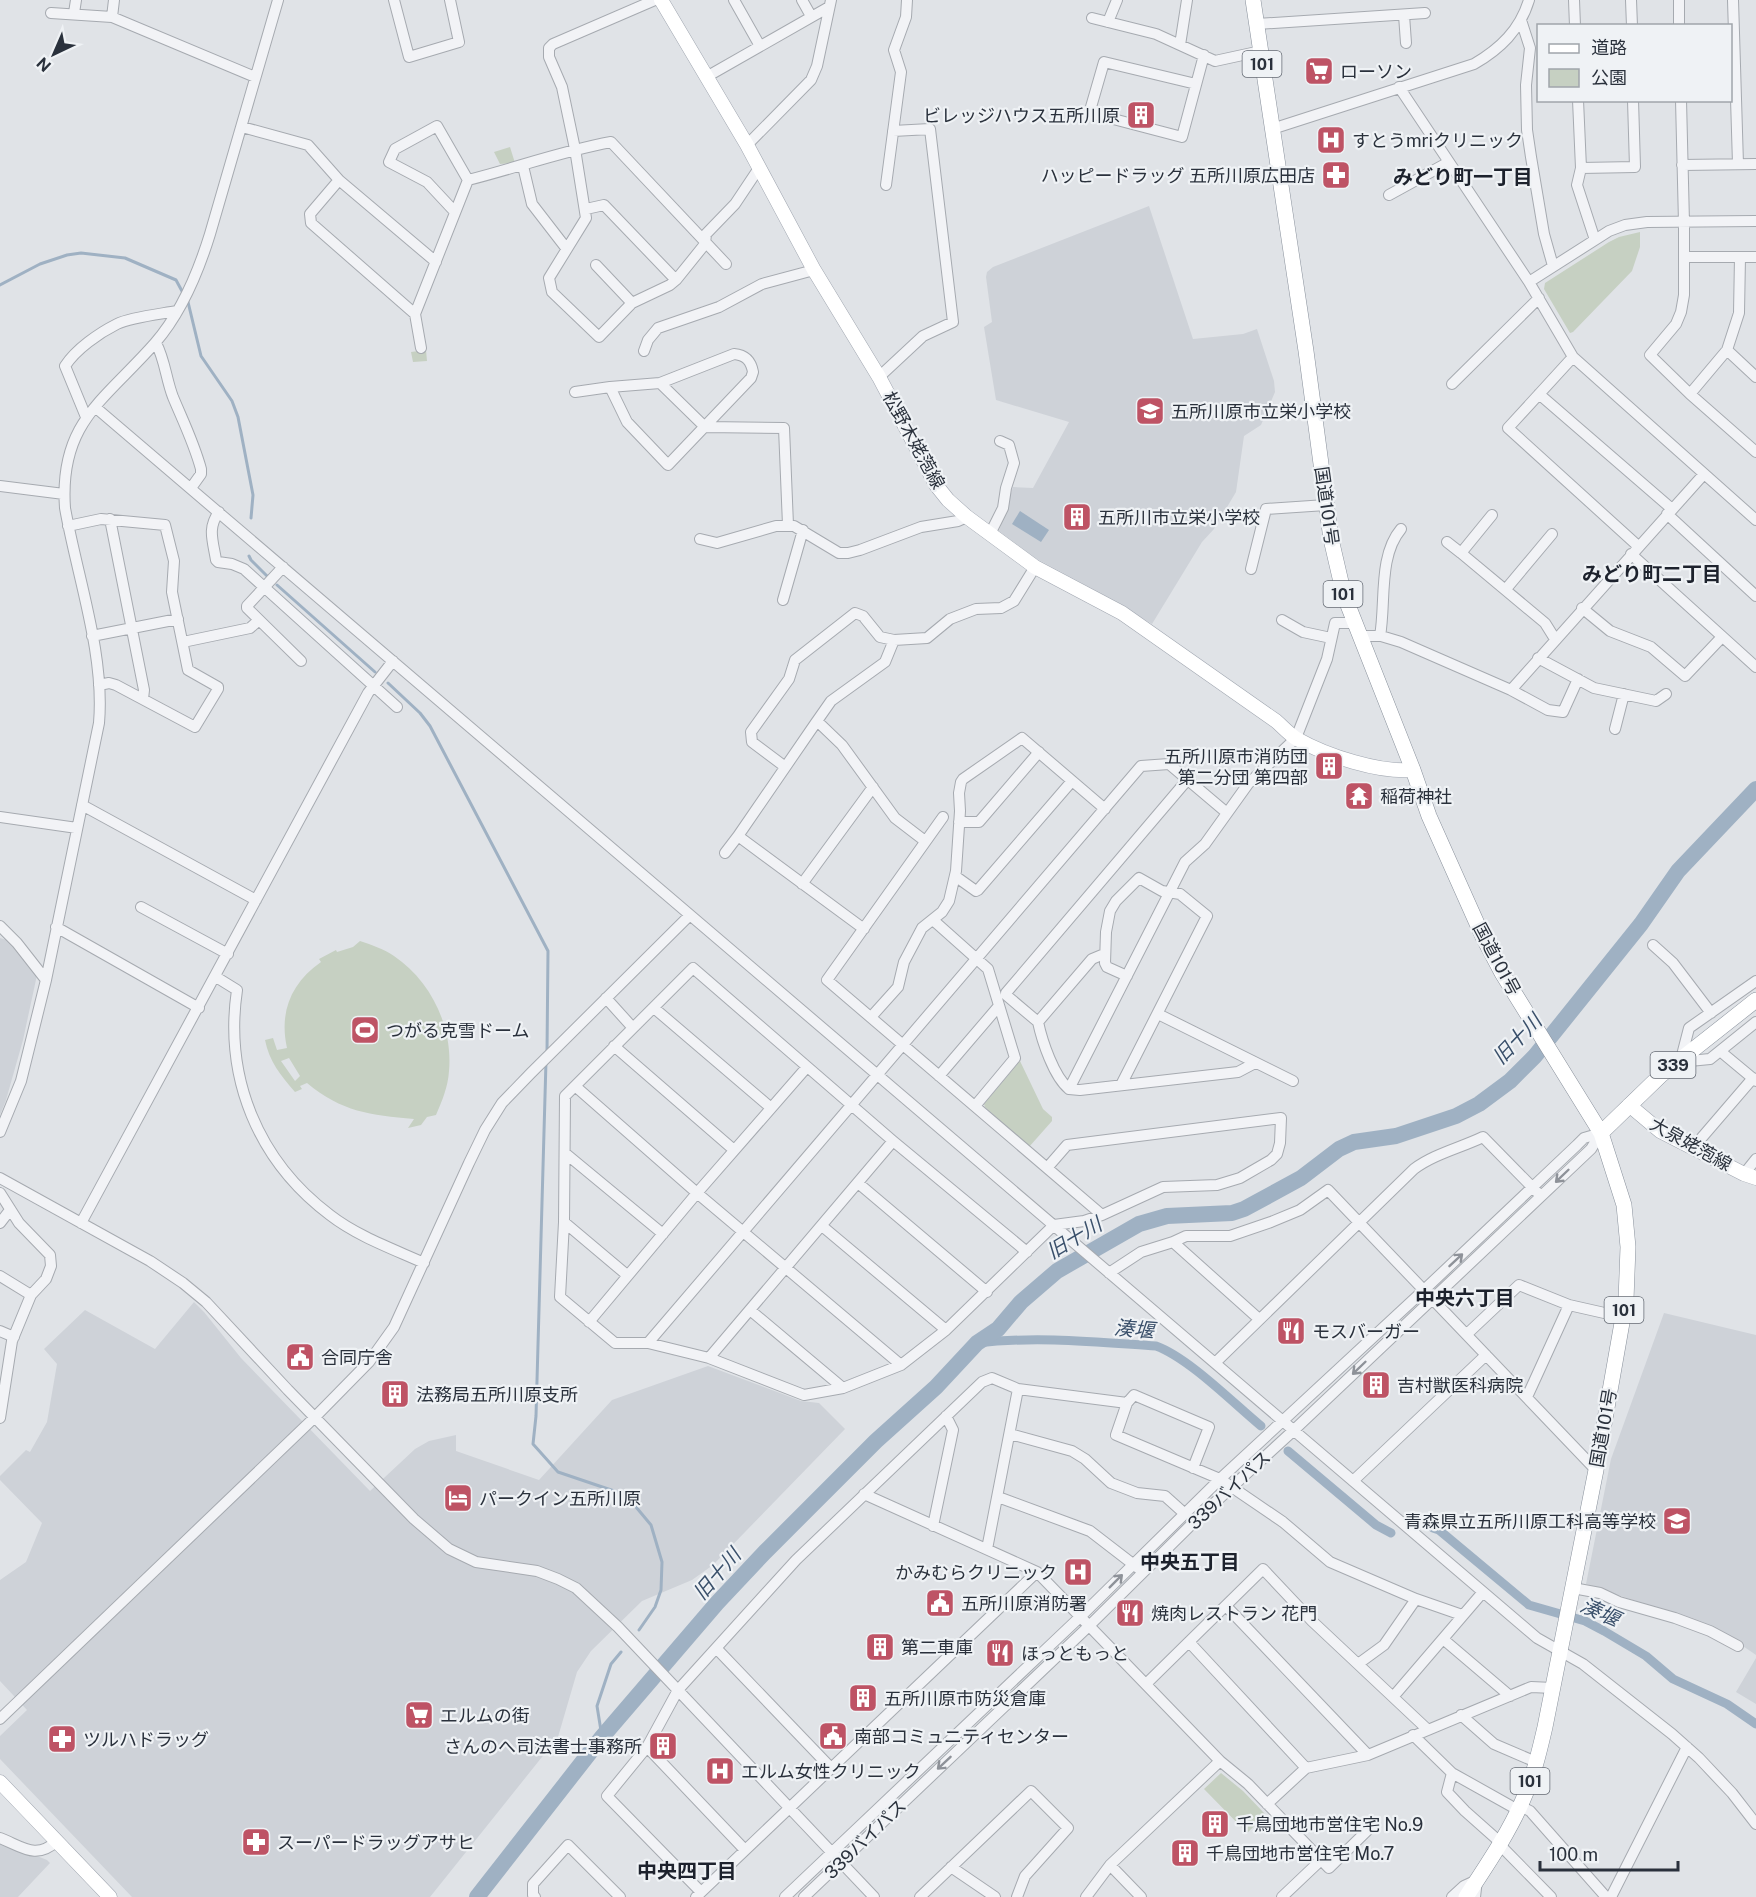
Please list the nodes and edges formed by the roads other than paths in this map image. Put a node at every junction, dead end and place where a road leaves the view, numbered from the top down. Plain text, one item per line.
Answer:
1 (76, 0) edge
2 (114, 0) edge
3 (278, 0) edge
4 (394, 0) edge
5 (450, 0) edge
6 (655, 0) edge
7 (661, 0) edge
8 (734, 0) edge
9 (802, 0) edge
10 (907, 0) edge
11 (1117, 0) edge
12 (1187, 0) edge
13 (1253, 0) edge
14 (1529, 0) edge
15 (1574, 0) edge
16 (1631, 0) edge
17 (1679, 0) edge
18 (1733, 0) edge
19 (830, 4) edge
20 (51, 13) dead end
21 (74, 13) junction
22 (1425, 13) dead end
23 (1404, 15) junction
24 (811, 16) junction
25 (112, 17) junction
26 (1092, 18) dead end
27 (1521, 20) junction
28 (1108, 22) junction
29 (1257, 24) junction
30 (1575, 24) edge
31 (1632, 24) edge
32 (1679, 24) edge
33 (1406, 44) dead end
34 (1180, 45) junction
35 (760, 46) junction
36 (1261, 51) junction
37 (1203, 55) junction
38 (708, 76) junction
39 (255, 77) junction
40 (1196, 84) junction
41 (1399, 87) junction
42 (1578, 102) edge
43 (1633, 102) edge
44 (1681, 102) edge
45 (242, 127) junction
46 (1272, 129) junction
47 (893, 131) junction
48 (747, 145) junction
49 (575, 148) junction
50 (1449, 162) junction
51 (1738, 164) junction
52 (1756, 164) edge
53 (1682, 165) junction
54 (523, 166) junction
55 (759, 168) junction
56 (1581, 168) junction
57 (339, 180) junction
58 (468, 180) junction
59 (886, 185) dead end
60 (1389, 195) dead end
61 (586, 209) junction
62 (455, 212) junction
63 (1756, 221) edge
64 (1684, 223) junction
65 (1595, 240) junction
66 (705, 244) junction
67 (566, 248) junction
68 (1756, 256) edge
69 (1684, 257) junction
70 (1740, 257) junction
71 (436, 262) junction
72 (726, 264) dead end
73 (596, 265) dead end
74 (1553, 266) junction
75 (814, 270) junction
76 (676, 279) junction
77 (1529, 282) junction
78 (1539, 298) junction
79 (632, 303) junction
80 (177, 311) junction
81 (415, 314) junction
82 (156, 343) junction
83 (421, 348) dead end
84 (1727, 350) junction
85 (644, 351) dead end
86 (1573, 357) junction
87 (879, 376) junction
88 (1756, 376) edge
89 (660, 383) junction
90 (1452, 384) dead end
91 (610, 387) junction
92 (575, 392) dead end
93 (1539, 394) junction
94 (1690, 394) junction
95 (95, 407) junction
96 (86, 417) junction
97 (705, 427) junction
98 (1000, 441) dead end
99 (1756, 452) edge
100 (1704, 474) junction
101 (0, 486) edge
102 (191, 488) junction
103 (64, 494) junction
104 (1326, 505) junction
105 (219, 512) junction
106 (1669, 512) junction
107 (1492, 515) dead end
108 (967, 517) junction
109 (110, 519) junction
110 (1756, 519) edge
111 (788, 525) junction
112 (68, 526) junction
113 (1401, 529) dead end
114 (803, 530) junction
115 (990, 534) junction
116 (1552, 534) dead end
117 (700, 539) dead end
118 (1447, 542) dead end
119 (1634, 550) junction
120 (1461, 553) junction
121 (283, 567) junction
122 (1035, 567) junction
123 (1251, 569) dead end
124 (265, 588) junction
125 (1506, 589) junction
126 (1756, 596) edge
127 (783, 600) dead end
128 (1582, 608) junction
129 (178, 620) junction
130 (259, 620) junction
131 (1282, 620) dead end
132 (131, 628) junction
133 (1357, 629) junction
134 (92, 636) junction
135 (1380, 636) junction
136 (1722, 637) junction
137 (1331, 638) junction
138 (1555, 639) junction
139 (894, 640) junction
140 (183, 642) junction
141 (1538, 658) junction
142 (301, 661) dead end
143 (393, 662) junction
144 (1756, 667) edge
145 (1578, 679) junction
146 (99, 685) junction
147 (373, 686) junction
148 (1511, 690) junction
149 (1624, 694) junction
150 (1666, 694) dead end
151 (143, 699) junction
152 (397, 707) dead end
153 (817, 721) junction
154 (1615, 729) dead end
155 (1296, 738) junction
156 (1039, 752) junction
157 (784, 766) junction
158 (1413, 770) junction
159 (1188, 779) junction
160 (1072, 780) junction
161 (873, 787) junction
162 (82, 805) junction
163 (1105, 809) junction
164 (1227, 813) junction
165 (0, 817) edge
166 (943, 817) dead end
167 (959, 822) junction
168 (77, 828) junction
169 (738, 836) junction
170 (925, 841) junction
171 (725, 853) dead end
172 (955, 876) junction
173 (802, 884) junction
174 (1169, 893) junction
175 (256, 900) junction
176 (141, 907) dead end
177 (690, 915) junction
178 (933, 920) junction
179 (0, 926) edge
180 (56, 927) junction
181 (864, 929) junction
182 (1653, 945) dead end
183 (228, 954) junction
184 (1104, 954) junction
185 (977, 959) junction
186 (1127, 976) junction
187 (216, 977) junction
188 (46, 980) junction
189 (1756, 981) edge
190 (606, 998) junction
191 (1756, 1000) edge
192 (998, 1007) junction
193 (199, 1008) junction
194 (654, 1008) junction
195 (1711, 1013) junction
196 (1158, 1014) junction
197 (871, 1017) junction
198 (1038, 1022) junction
199 (1756, 1022) edge
200 (633, 1028) junction
201 (903, 1045) junction
202 (614, 1046) junction
203 (1720, 1051) junction
204 (1679, 1060) junction
205 (1255, 1063) junction
206 (807, 1067) junction
207 (877, 1075) junction
208 (939, 1076) junction
209 (1754, 1079) edge
210 (1293, 1081) dead end
211 (1121, 1085) junction
212 (575, 1086) junction
213 (1069, 1089) junction
214 (851, 1105) junction
215 (1629, 1105) junction
216 (975, 1106) junction
217 (770, 1107) junction
218 (0, 1132) edge
219 (1601, 1133) junction
220 (893, 1141) junction
221 (1692, 1149) junction
222 (734, 1150) junction
223 (565, 1153) junction
224 (1756, 1160) edge
225 (1047, 1168) junction
226 (1750, 1176) edge
227 (0, 1178) edge
228 (858, 1183) junction
229 (1533, 1187) junction
230 (0, 1192) edge
231 (697, 1192) junction
232 (1541, 1196) junction
233 (10, 1210) junction
234 (1102, 1215) junction
235 (81, 1222) junction
236 (564, 1222) junction
237 (1359, 1222) junction
238 (0, 1223) edge
239 (822, 1226) junction
240 (1053, 1226) junction
241 (743, 1232) junction
242 (663, 1234) junction
243 (1173, 1242) junction
244 (1027, 1252) junction
245 (424, 1263) junction
246 (786, 1268) junction
247 (1105, 1270) junction
248 (627, 1275) junction
249 (0, 1276) edge
250 (987, 1292) junction
251 (1428, 1294) junction
252 (31, 1295) junction
253 (1569, 1305) junction
254 (750, 1310) junction
255 (1622, 1317) junction
256 (1259, 1318) junction
257 (589, 1322) junction
258 (946, 1330) junction
259 (0, 1331) edge
260 (1467, 1334) junction
261 (14, 1337) junction
262 (648, 1343) junction
263 (1486, 1355) junction
264 (709, 1358) junction
265 (1215, 1363) junction
266 (901, 1365) junction
267 (3, 1386) edge
268 (843, 1388) junction
269 (1018, 1389) junction
270 (1527, 1397) junction
271 (1127, 1403) junction
272 (946, 1416) junction
273 (315, 1417) junction
274 (0, 1418) edge
275 (1283, 1421) junction
276 (1294, 1430) junction
277 (1010, 1434) junction
278 (1193, 1467) junction
279 (1596, 1470) junction
280 (1220, 1479) junction
281 (1353, 1481) junction
282 (1232, 1487) junction
283 (864, 1494) junction
284 (998, 1497) junction
285 (1185, 1514) junction
286 (933, 1526) junction
287 (987, 1549) junction
288 (1133, 1564) junction
289 (1037, 1572) junction
290 (1143, 1572) junction
291 (1573, 1588) junction
292 (1483, 1592) junction
293 (1416, 1599) junction
294 (1226, 1605) junction
295 (1462, 1615) junction
296 (1081, 1616) junction
297 (1090, 1625) junction
298 (1443, 1639) junction
299 (1189, 1642) junction
300 (1738, 1646) dead end
301 (716, 1648) junction
302 (1560, 1651) junction
303 (1358, 1664) junction
304 (1147, 1683) junction
305 (676, 1688) junction
306 (1553, 1688) junction
307 (1393, 1696) junction
308 (1510, 1696) junction
309 (1461, 1715) junction
310 (0, 1719) edge
311 (1427, 1729) junction
312 (1413, 1735) junction
313 (647, 1747) junction
314 (1687, 1747) junction
315 (1368, 1755) junction
316 (1220, 1761) junction
317 (1536, 1762) junction
318 (831, 1768) junction
319 (1306, 1768) junction
320 (1452, 1773) junction
321 (0, 1782) edge
322 (1267, 1804) junction
323 (1519, 1808) junction
324 (789, 1809) junction
325 (1756, 1824) edge
326 (1373, 1825) dead end
327 (0, 1838) edge
328 (57, 1841) junction
329 (1501, 1844) junction
330 (745, 1850) junction
331 (831, 1852) junction
332 (1321, 1860) junction
333 (840, 1862) junction
334 (1110, 1865) junction
335 (951, 1867) junction
336 (1477, 1881) junction
337 (699, 1895) edge
338 (110, 1897) edge
339 (535, 1897) edge
340 (620, 1897) edge
341 (785, 1897) edge
342 (804, 1897) edge
343 (874, 1897) edge
344 (920, 1897) edge
345 (995, 1897) edge
346 (1017, 1897) edge
347 (1086, 1897) edge
348 (1141, 1897) edge
349 (1282, 1897) edge
350 (1452, 1897) edge
351 (1466, 1897) edge
352 (1475, 1897) edge
353 (1551, 1897) edge
354 (1606, 1897) edge
355 (1611, 1897) edge

1 - 21 street
2 - 25 street
3 - 39 street
4 - 5 street
6 - 49 street
7 - 38 main road, 松野木姥萢線
8 - 35 street
9 - 24 street
10 - 47 street
11 - 28 street
12 - 34 street
13 - 29 highway, 国道101号 / 101
14 - 27 street
15 - 30 street
16 - 31 street
17 - 32 street
18 - 51 street
19 - 24 street
19 - 48 street
20 - 21 street
21 - 25 street
22 - 23 street
23 - 29 street
23 - 33 street
24 - 35 street
25 - 39 street
26 - 28 street
27 - 41 street
27 - 74 street
28 - 34 street
29 - 36 highway, 国道101号 / 101
34 - 37 street
35 - 38 street
36 - 37 street
36 - 46 highway, 国道101号 / 101
37 - 40 street
38 - 48 main road, 松野木姥萢線
39 - 45 street
40 - 40 street
41 - 46 street
41 - 50 street
42 - 56 street
43 - 56 street
44 - 53 street
45 - 57 street
45 - 80 street
46 - 104 highway, 国道101号 / 101
47 - 59 street
47 - 87 street
48 - 55 main road, 松野木姥萢線
49 - 54 street
49 - 61 street
49 - 66 street
50 - 60 street
50 - 77 street
51 - 52 street
51 - 53 street
53 - 64 street
54 - 58 street
54 - 67 street
55 - 66 street
55 - 75 main road, 松野木姥萢線
56 - 65 street
57 - 71 street
57 - 81 street
58 - 62 street
58 - 62 street
61 - 67 street
61 - 76 street
62 - 71 street
63 - 64 street
64 - 65 street
64 - 69 street
65 - 74 street
66 - 72 street
66 - 76 street
67 - 79 street
68 - 70 street
69 - 70 street
69 - 94 street
70 - 84 street
71 - 81 street
73 - 79 street
74 - 77 street
75 - 85 street
75 - 87 main road, 松野木姥萢線
76 - 79 street
77 - 78 street
78 - 86 street
78 - 90 street
80 - 82 street
80 - 96 street
81 - 83 street
82 - 95 street
82 - 102 street
84 - 88 street
84 - 94 street
86 - 93 street
86 - 100 street
87 - 108 main road, 松野木姥萢線
89 - 91 street
89 - 97 street
89 - 97 street
91 - 92 street
91 - 97 street
93 - 106 street
93 - 119 street
94 - 99 street
95 - 96 street
95 - 102 street
96 - 103 street
97 - 111 street
98 - 115 street
100 - 106 street
100 - 110 street
101 - 103 street
102 - 105 street
103 - 112 street
104 - 123 street
104 - 133 highway, 国道101号 / 101
105 - 121 street
105 - 124 street
106 - 119 street
106 - 126 street
107 - 120 street
108 - 114 street
108 - 115 main road, 松野木姥萢線
109 - 112 street
109 - 129 street
109 - 132 street
111 - 114 street
111 - 117 street
112 - 134 street
113 - 135 street
114 - 127 street
115 - 122 main road, 松野木姥萢線
116 - 125 street
118 - 120 street
119 - 128 street
119 - 136 street
120 - 125 street
121 - 124 street
121 - 143 street
122 - 139 street
122 - 155 main road, 松野木姥萢線
124 - 130 street
124 - 147 street
125 - 138 street
128 - 136 street
128 - 138 street
129 - 132 street
129 - 140 street
130 - 140 street
130 - 142 street
131 - 137 street
132 - 134 street
132 - 151 street
133 - 135 street
133 - 137 street
133 - 158 highway, 国道101号 / 101
134 - 146 street
135 - 148 street
136 - 144 street
137 - 155 street
138 - 141 street
139 - 153 street
139 - 157 street
140 - 151 street
141 - 145 street
141 - 148 street
143 - 147 street
143 - 177 street
145 - 148 street
145 - 149 street
146 - 151 street
146 - 162 street
147 - 152 street
147 - 175 street
149 - 150 street
149 - 154 street
153 - 157 street
153 - 161 street
155 - 158 main road, 松野木姥萢線
155 - 164 street
156 - 160 street
156 - 167 street
156 - 167 street
157 - 169 street
158 - 219 highway, 国道101号 / 101
159 - 163 street
159 - 164 street
159 - 198 street
160 - 163 street
160 - 172 street
161 - 170 street
161 - 173 street
162 - 168 street
162 - 175 street
163 - 185 street
164 - 174 street
165 - 168 street
166 - 170 street
167 - 172 street
168 - 180 street
169 - 171 street
169 - 173 street
170 - 181 street
172 - 178 street
173 - 181 street
174 - 184 street
174 - 186 street
174 - 196 street
175 - 183 street
176 - 183 street
177 - 190 street
177 - 207 street
178 - 185 street
178 - 197 street
179 - 188 street
180 - 188 street
180 - 193 street
181 - 197 street
182 - 195 street
183 - 187 street
184 - 186 street
184 - 198 street
185 - 192 street
185 - 201 street
186 - 213 street
187 - 193 street
187 - 245 street
188 - 218 street
189 - 195 street
190 - 200 street
190 - 245 street
191 - 204 highway, 339
192 - 208 street
192 - 216 street
193 - 235 street
194 - 200 street
194 - 206 street
194 - 217 street
195 - 204 street
196 - 205 street
196 - 211 street
197 - 201 street
198 - 213 street
199 - 203 street
200 - 202 street
201 - 207 street
201 - 208 street
202 - 212 street
202 - 222 street
203 - 204 street
203 - 209 street
204 - 215 highway, 339
205 - 210 street
205 - 211 street
206 - 214 street
206 - 217 street
207 - 214 street
207 - 240 street
208 - 216 street
209 - 221 street
211 - 213 street
212 - 223 street
212 - 231 street
214 - 220 street
214 - 241 street
215 - 219 highway, 339
215 - 221 main road, 大泉姥萢線
216 - 225 street
217 - 222 street
219 - 229 street
219 -> 232 street, 339バイパス
219 - 255 highway, 国道101号 / 101
220 - 228 street
220 - 244 street
221 - 226 main road, 大泉姥萢線
222 - 231 street
223 - 236 street
223 - 242 street
224 - 226 street
225 - 234 street
225 - 234 street
227 - 235 street
228 - 239 street
228 - 250 street
229 - 232 street
229 - 237 street
251 -> 229 street
230 - 233 street
231 - 241 street
231 - 242 street
232 - 251 street, 339バイパス
233 - 238 street
233 - 252 street
234 - 240 street
235 - 273 street
236 - 248 street
236 - 257 street
237 - 243 street
237 - 251 street
237 - 256 street
239 - 246 street
239 - 258 street
240 - 244 street
240 - 247 street
241 - 246 street
241 - 262 street
242 - 248 street
243 - 247 street
243 - 256 street
244 - 250 street
245 - 273 street
246 - 254 street
246 - 266 street
247 - 265 street
248 - 257 street
249 - 252 street
250 - 258 street
251 - 260 street
251 - 275 street
251 -> 276 street, 339バイパス
252 - 261 street
253 - 255 street
253 - 260 street
253 - 270 street
254 - 264 street
254 - 268 street
255 - 279 highway, 国道101号 / 101
256 - 265 street
257 - 262 street
258 - 266 street
259 - 261 street
260 - 263 street
261 - 267 street
262 - 264 street
263 - 270 street
263 - 281 street
264 - 268 street
265 - 275 street
266 - 268 street
267 - 274 street
269 - 271 street
269 - 272 street
269 - 277 street
270 - 279 street
271 - 278 street
271 - 278 street
272 - 283 street
272 - 286 street
273 - 305 street
273 - 310 street
275 - 276 street
275 - 280 street
276 - 281 street
276 - 282 street, 339バイパス
277 - 284 street
277 - 285 street
278 - 280 street
279 - 291 highway, 国道101号 / 101
280 - 282 street
280 - 285 street
281 - 292 street
282 - 290 street, 339バイパス
282 - 293 street
283 - 286 street
283 - 301 street
284 - 287 street
284 - 288 street
285 - 288 street
286 - 287 street
287 - 289 street
288 - 290 street
296 -> 288 street
289 - 296 street
289 - 318 street
290 - 297 street, 339バイパス
291 - 300 street
291 - 302 highway, 国道101号 / 101
292 - 295 street
292 - 302 street
293 - 295 street
293 - 303 street
294 - 299 street
294 - 303 street
294 - 315 street
295 - 298 street
296 - 297 street
296 - 331 street
297 - 304 street
297 -> 333 street, 339バイパス
298 - 307 street
298 - 308 street
299 - 304 street
299 - 319 street
301 - 305 street
301 - 318 street
302 - 306 highway, 国道101号 / 101
302 - 314 street
303 - 307 street
304 - 316 street
305 - 313 street
305 - 324 street
306 - 308 street
306 - 317 highway, 国道101号 / 101
307 - 311 street
308 - 309 street
309 - 311 street
309 - 317 street
311 - 312 street
312 - 315 street
312 - 320 street
313 - 330 street
313 - 337 street
314 - 325 street
314 - 355 street
315 - 319 street
316 - 322 street
316 - 334 street
317 - 323 highway, 国道101号 / 101
318 - 324 street
319 - 322 street
320 - 323 street
320 - 329 street
321 - 328 main road
322 - 332 street
323 - 329 highway, 国道101号 / 101
323 - 354 street
324 - 330 street
324 - 331 street
326 - 332 street
327 - 328 street
328 - 338 main road
329 - 336 highway, 国道101号 / 101
329 - 353 street
330 - 337 street
331 - 333 street
331 - 341 street
332 - 349 street
333 - 342 street, 339バイパス
333 - 343 street
334 - 347 street
334 - 348 street
335 - 344 street
335 - 345 street
335 - 346 street
336 - 350 street
336 - 351 highway, 国道101号 / 101
336 - 352 street
339 - 340 street

